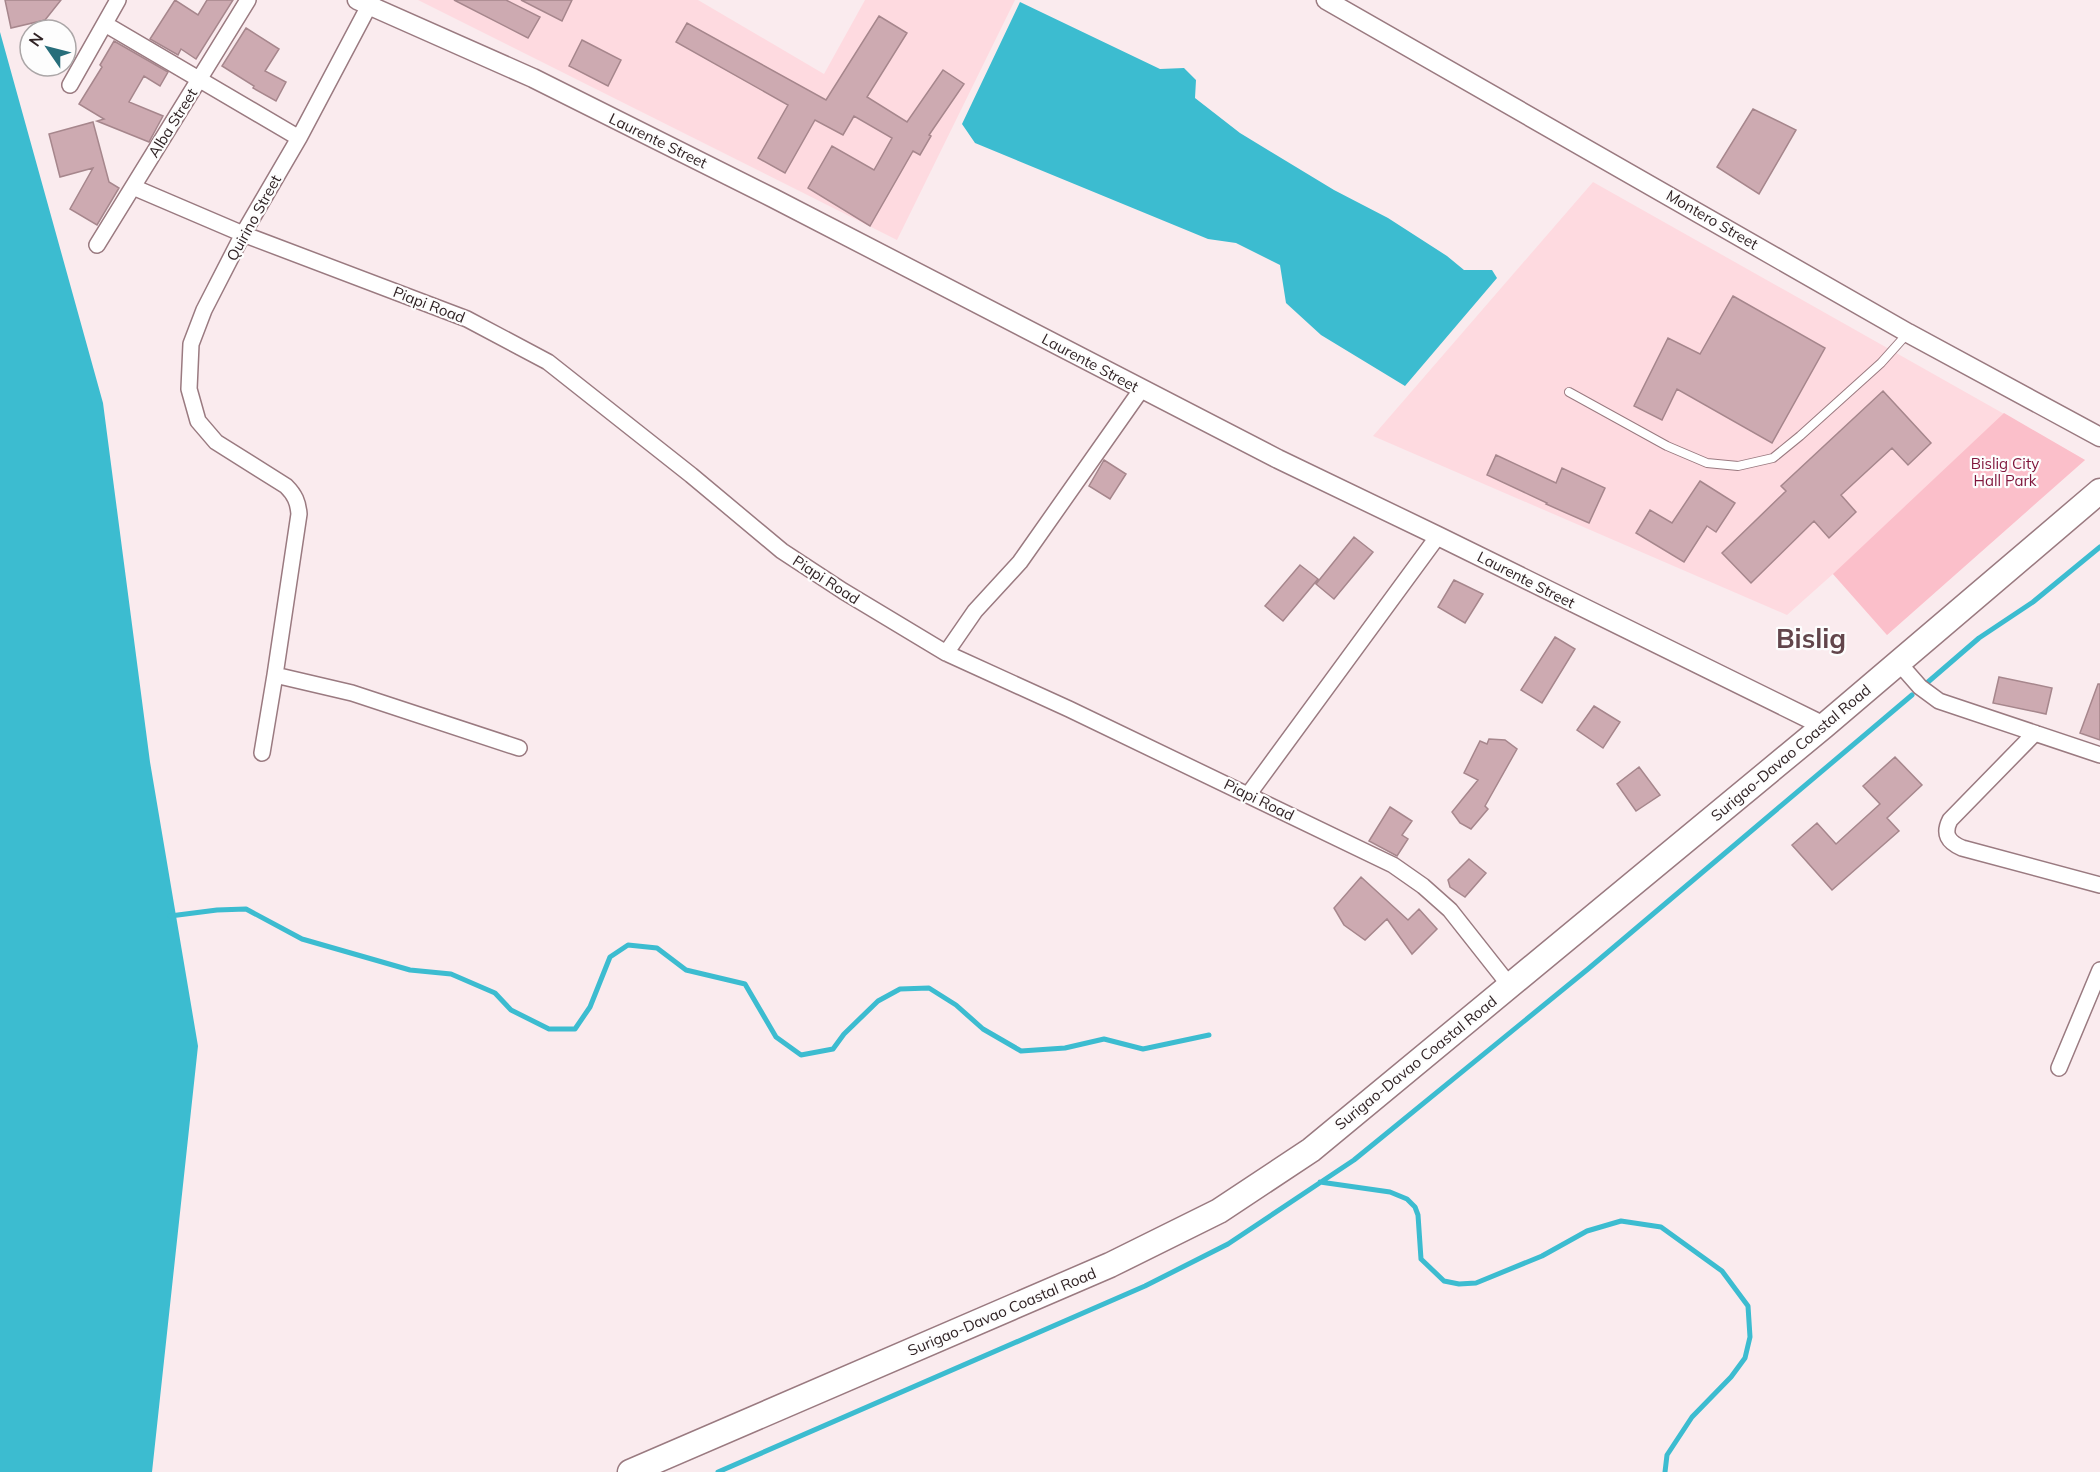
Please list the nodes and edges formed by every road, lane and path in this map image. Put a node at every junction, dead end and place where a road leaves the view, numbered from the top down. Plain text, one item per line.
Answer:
1 (118, 0) edge
2 (248, 0) edge
3 (1326, 0) edge
4 (366, 2) edge
5 (105, 24) junction
6 (201, 79) junction
7 (70, 85) dead end
8 (299, 138) junction
9 (133, 187) junction
10 (243, 234) junction
11 (97, 245) dead end
12 (1908, 333) junction
13 (1142, 390) junction
14 (1569, 392) dead end
15 (2100, 438) edge
16 (2100, 491) edge
17 (1438, 536) junction
18 (946, 653) junction
19 (1898, 662) junction
20 (276, 675) junction
21 (1824, 726) junction
22 (2035, 734) junction
23 (519, 748) dead end
24 (262, 753) dead end
25 (2100, 755) edge
26 (1248, 795) junction
27 (2100, 885) edge
28 (2100, 970) edge
29 (1510, 986) junction
30 (2059, 1068) dead end
31 (630, 1472) edge

1 - 5 street
2 - 6 street, Alba Street
3 - 12 street, Montero Street
4 - 8 street, Quirino Street
4 - 13 street, Laurente Street
5 - 6 street
5 - 7 street
6 - 8 street
6 - 9 street, Alba Street
8 - 10 street, Quirino Street
9 - 10 street, Piapi Road
9 - 11 street, Alba Street
10 - 18 street, Piapi Road
10 - 20 street, Quirino Street
12 - 14 lane
12 - 15 street, Montero Street
13 - 17 street, Laurente Street
13 - 18 street
16 - 19 highway, Surigao-Davao Coastal Road
17 - 21 street, Laurente Street
17 - 26 street
18 - 26 street, Piapi Road
19 - 21 highway, Surigao-Davao Coastal Road
19 - 22 street
20 - 23 street
20 - 24 street, Quirino Street
21 - 29 highway, Surigao-Davao Coastal Road
22 - 25 street
22 - 27 street
26 - 29 street, Piapi Road
28 - 30 street
29 - 31 highway, Surigao-Davao Coastal Road

